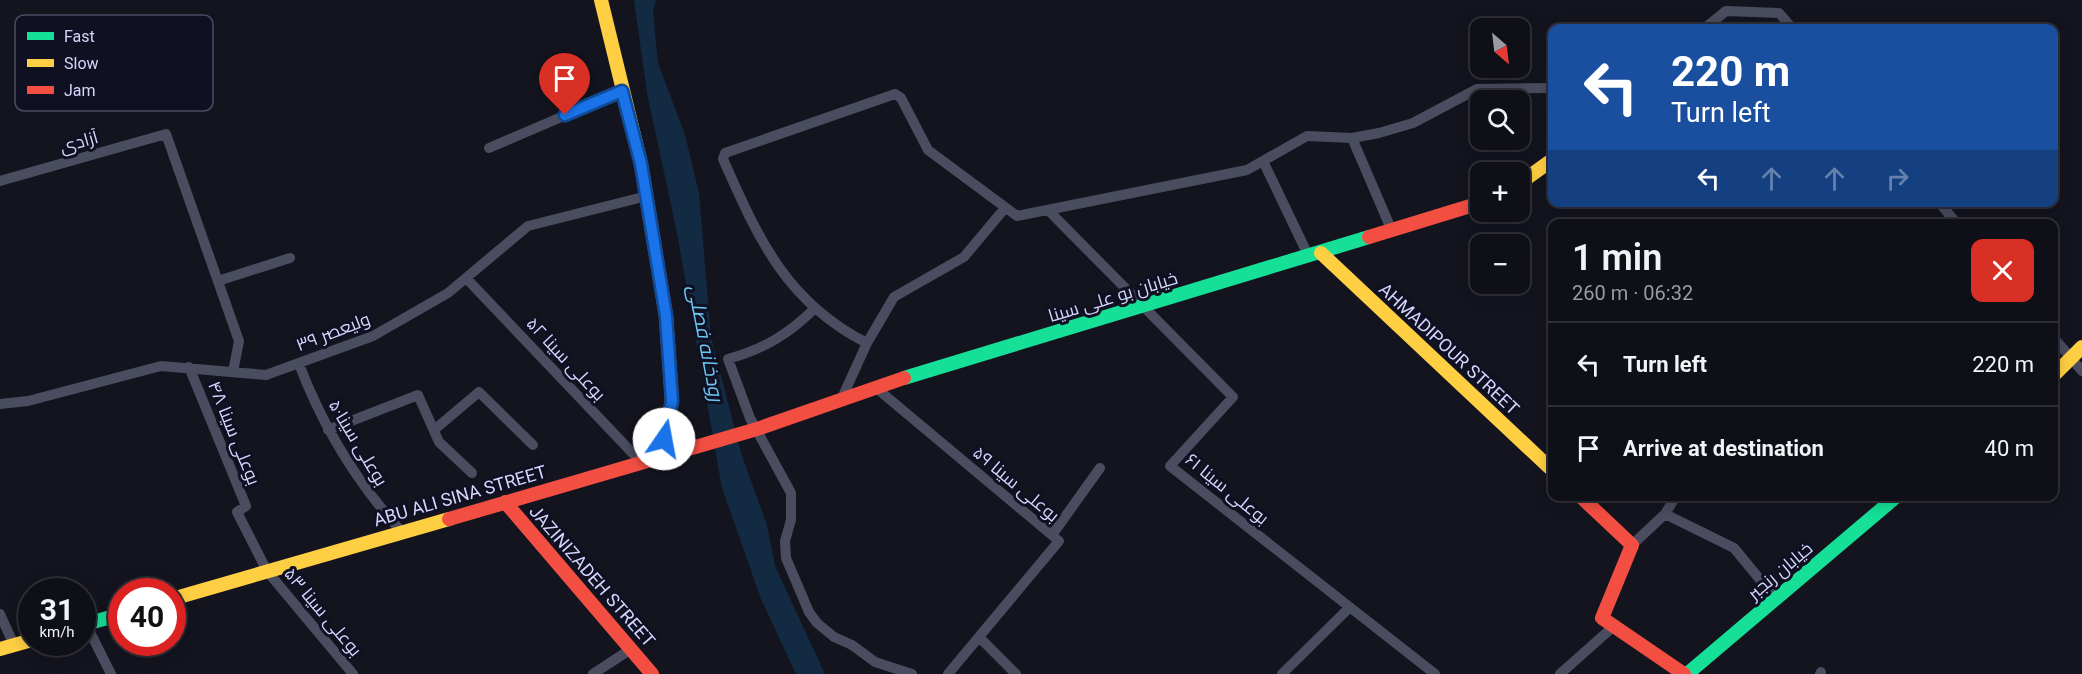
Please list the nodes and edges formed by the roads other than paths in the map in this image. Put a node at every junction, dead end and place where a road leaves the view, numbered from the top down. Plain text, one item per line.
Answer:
1 (602, 0) edge
2 (1710, 24) edge
3 (1789, 24) edge
4 (1548, 88) edge
5 (622, 91) junction
6 (1352, 138) junction
7 (489, 148) dead end
8 (1263, 160) junction
9 (1548, 163) edge
10 (1530, 176) edge
11 (0, 181) edge
12 (647, 196) junction
13 (1470, 206) edge
14 (1943, 207) edge
15 (1005, 208) junction
16 (1048, 210) junction
17 (1953, 219) edge
18 (1392, 231) junction
19 (1315, 255) junction
20 (290, 258) dead end
21 (466, 278) junction
22 (218, 281) junction
23 (1144, 306) junction
24 (815, 308) junction
25 (867, 343) junction
26 (2058, 343) edge
27 (2082, 347) edge
28 (2071, 358) junction
29 (299, 364) junction
30 (189, 367) junction
31 (2058, 371) edge
32 (2082, 371) edge
33 (233, 372) junction
34 (875, 387) junction
35 (841, 399) junction
36 (0, 404) edge
37 (757, 429) junction
38 (328, 430) junction
39 (434, 430) junction
40 (533, 445) dead end
41 (660, 457) junction
42 (641, 462) junction
43 (1548, 466) edge
44 (1100, 468) dead end
45 (472, 473) dead end
46 (1586, 501) edge
47 (1673, 501) edge
48 (1891, 501) edge
49 (505, 502) junction
50 (1665, 514) junction
51 (402, 532) junction
52 (1052, 536) junction
53 (1632, 545) junction
54 (267, 571) junction
55 (186, 595) edge
56 (1776, 599) junction
57 (1350, 607) junction
58 (0, 614) edge
59 (1614, 626) junction
60 (979, 637) junction
61 (18, 644) edge
62 (14, 645) junction
63 (96, 646) edge
64 (0, 649) edge
65 (631, 649) junction
66 (111, 674) edge
67 (353, 674) edge
68 (594, 674) edge
69 (652, 674) edge
70 (912, 674) edge
71 (948, 674) edge
72 (1016, 674) edge
73 (1282, 674) edge
74 (1436, 674) edge
75 (1560, 674) edge
76 (1686, 674) edge

1 - 5 street
2 - 3 street
4 - 6 street
5 - 7 street
5 - 12 street
6 - 8 street
6 - 18 street
8 - 16 street
8 - 19 street
9 - 10 street
11 - 22 street, آزادی
12 - 21 street, ولیعصر ۳۹
12 - 41 street
13 - 18 street, خیابان بو علی سینا
14 - 17 street
15 - 16 street
15 - 24 street
15 - 25 street
16 - 23 street
18 - 19 street, خیابان بو علی سینا
19 - 23 street, خیابان بو علی سینا
19 - 43 street, AHMADIPOUR STREET
20 - 22 street
21 - 29 street, ولیعصر ۳۹
21 - 42 street, بوعلی سینا ۵۲
22 - 33 street
23 - 34 street, خیابان بو علی سینا
23 - 57 street, بوعلی سینا ۶۱
24 - 25 street
24 - 37 street
25 - 35 street
26 - 28 street
27 - 28 street
28 - 31 street
28 - 32 street
29 - 33 street, ولیعصر ۳۹
29 - 38 street, بوعلی سینا۵۰
30 - 33 street, ولیعصر ۳۹
30 - 36 street, ولیعصر ۳۹
30 - 54 street, بوعلی سینا ۴۸
34 - 35 street, خیابان بو علی سینا
34 - 52 street, بوعلی سینا ۵۹
35 - 37 street, خیابان بو علی سینا
37 - 41 street, ABU ALI SINA STREET
37 - 70 street
38 - 39 street
38 - 51 street, بوعلی سینا۵۰
39 - 40 street
39 - 45 street
41 - 42 street, ABU ALI SINA STREET
42 - 49 street, ABU ALI SINA STREET
44 - 52 street
46 - 53 street
47 - 50 street
48 - 56 street, خیابان رنجبر
49 - 51 street, ABU ALI SINA STREET
49 - 65 street, JAZINIZADEH STREET
50 - 53 street
50 - 56 street
51 - 54 street, ABU ALI SINA STREET
52 - 60 street, بوعلی سینا ۵۹
53 - 59 street
54 - 55 street, ABU ALI SINA STREET
54 - 67 street, بوعلی سینا ۵۳
56 - 76 street, خیابان رنجبر
57 - 73 street
57 - 74 street, بوعلی سینا ۶۱
58 - 62 street
59 - 75 street
59 - 76 street
60 - 71 street, بوعلی سینا ۵۹
60 - 72 street
61 - 62 street
62 - 64 street
63 - 66 street
65 - 68 street
65 - 69 street, JAZINIZADEH STREET

